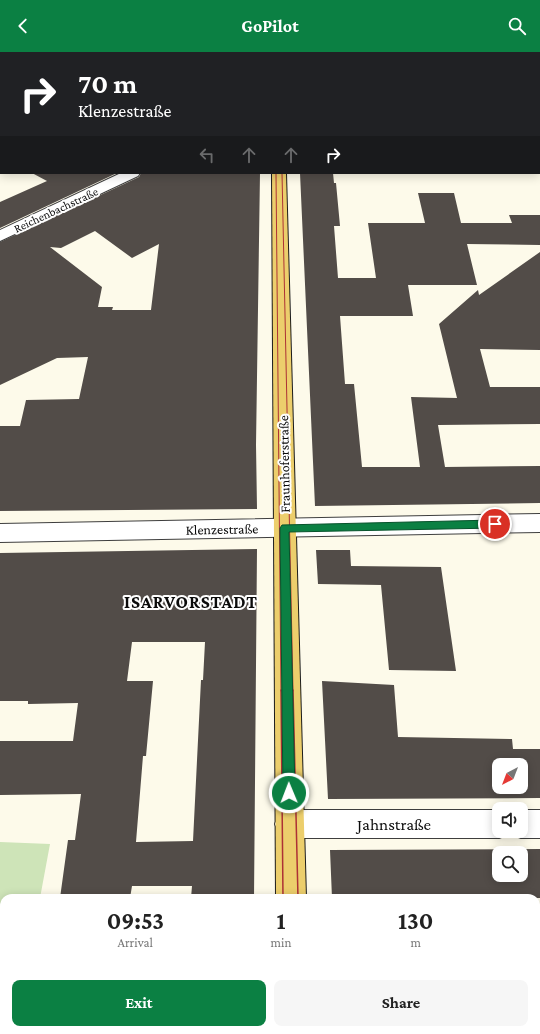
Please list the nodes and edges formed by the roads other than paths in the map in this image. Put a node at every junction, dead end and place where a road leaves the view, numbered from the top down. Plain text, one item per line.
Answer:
1 (131, 174) edge
2 (279, 174) edge
3 (0, 236) edge
4 (540, 523) edge
5 (285, 528) junction
6 (0, 533) edge
7 (289, 824) junction
8 (492, 824) edge
9 (528, 824) edge
10 (540, 824) edge
11 (291, 894) edge

1 - 3 street, Reichenbachstraße
2 - 5 main road, Fraunhoferstraße
4 - 5 street, Klenzestraße
5 - 6 street, Klenzestraße
5 - 7 main road, Fraunhoferstraße
7 - 8 street, Jahnstraße
7 - 11 main road, Fraunhoferstraße
9 - 10 street

